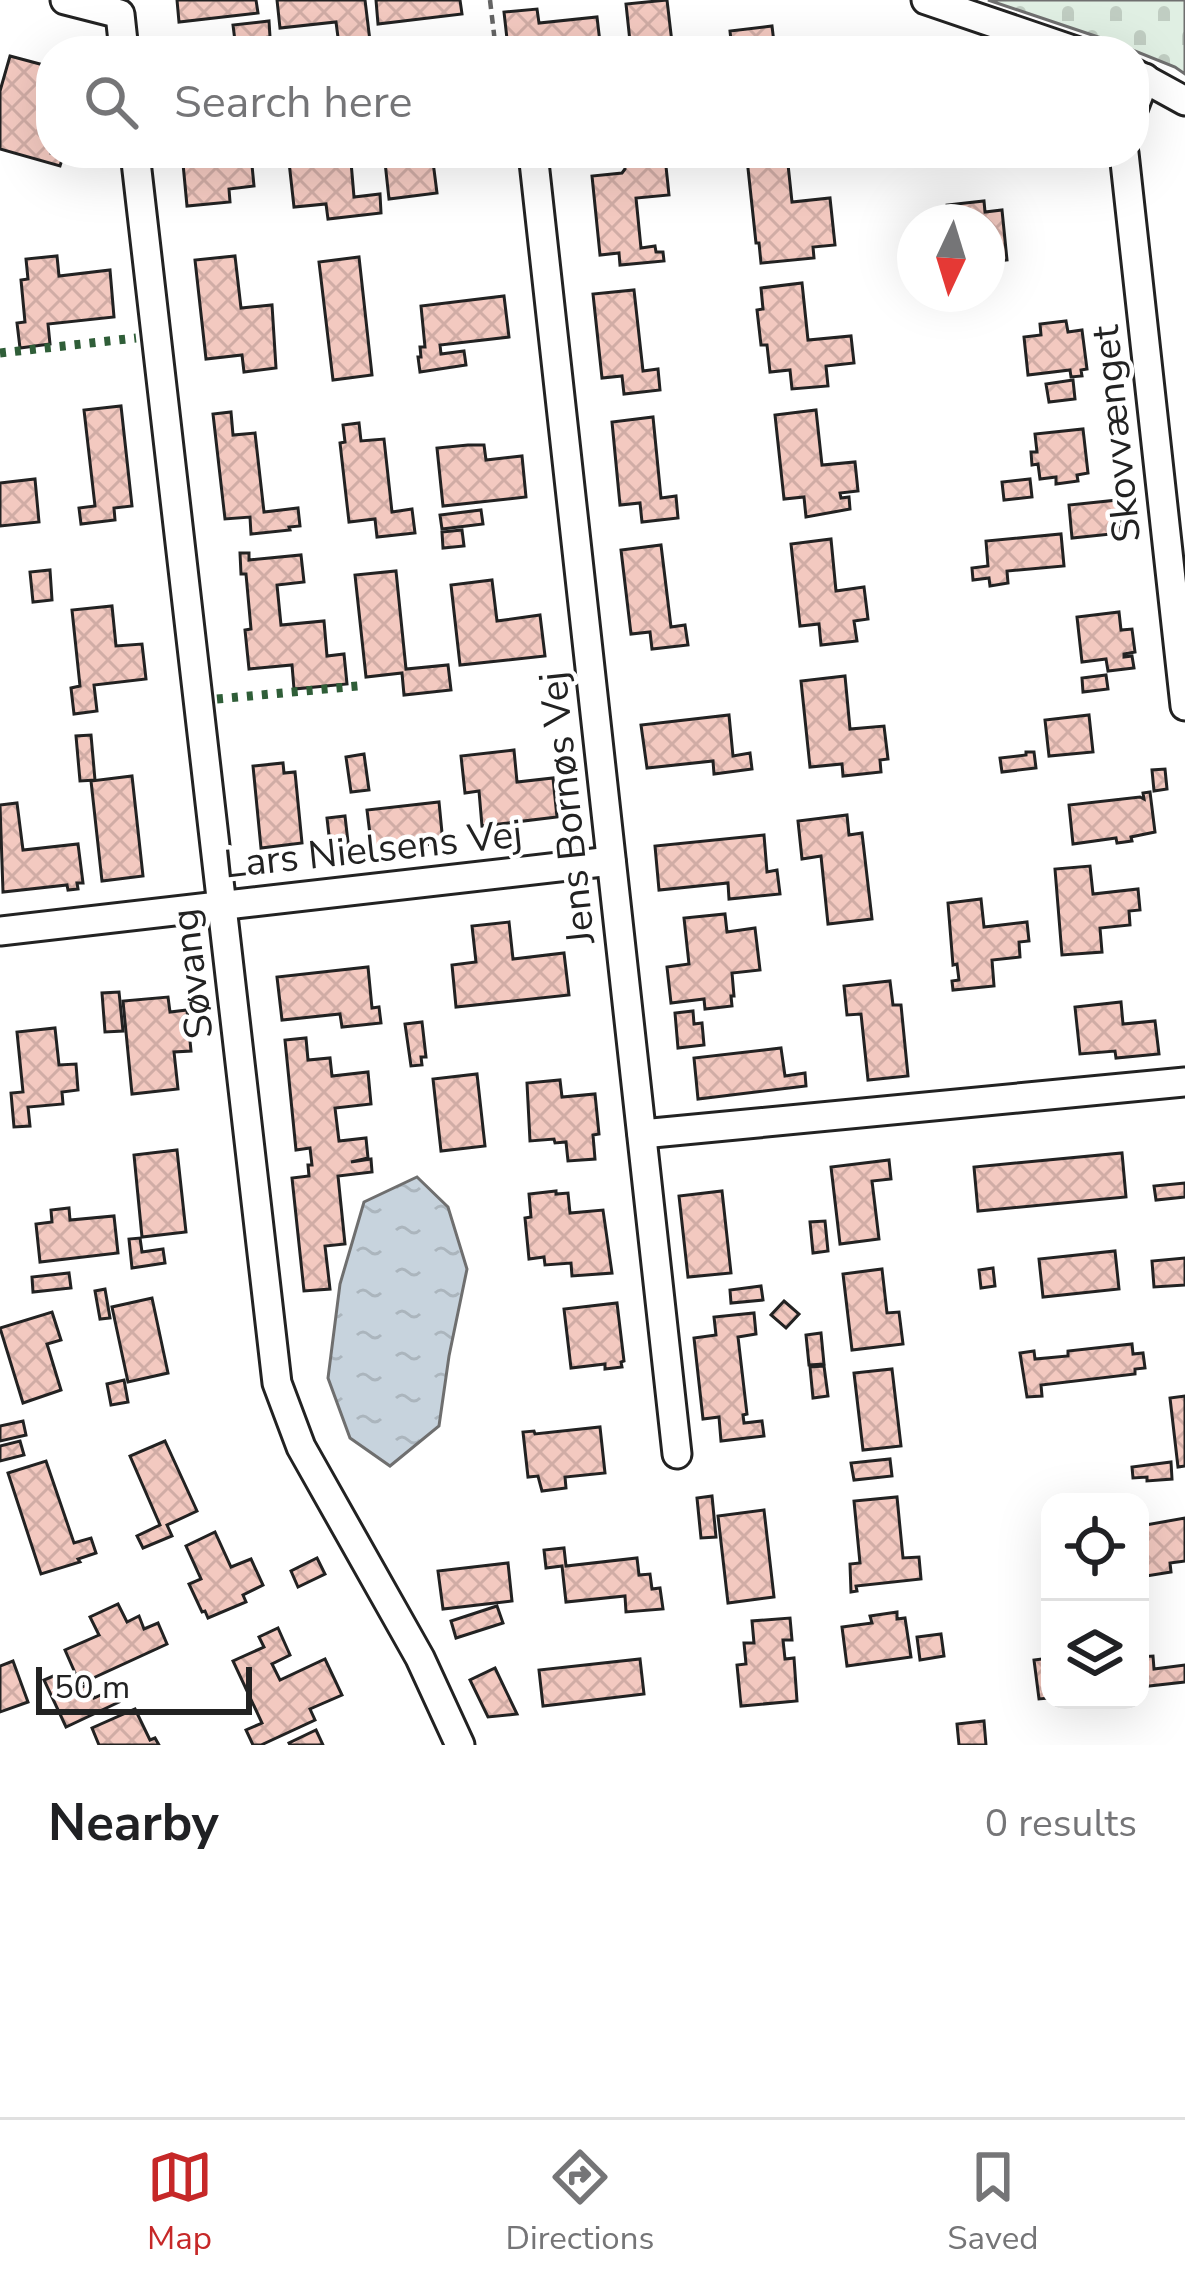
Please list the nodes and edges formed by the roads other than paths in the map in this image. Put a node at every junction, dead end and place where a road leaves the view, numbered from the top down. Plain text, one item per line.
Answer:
1 (65, 0) edge
2 (926, 0) edge
3 (122, 36) edge
4 (1032, 36) edge
5 (1149, 81) edge
6 (1185, 101) edge
7 (138, 168) edge
8 (535, 168) edge
9 (1126, 168) edge
10 (1185, 706) edge
11 (611, 861) junction
12 (221, 904) junction
13 (0, 932) edge
14 (1185, 1082) edge
15 (642, 1133) junction
16 (677, 1454) dead end
17 (460, 1745) edge

1 - 3 street
2 - 4 street
5 - 6 street
7 - 12 street, Søvang
8 - 11 street, Jens Bornøs Vej
9 - 10 street, Skovvænget
11 - 12 street, Lars Nielsens Vej
11 - 15 street, Jens Bornøs Vej
12 - 13 street, Lars Nielsens Vej
12 - 17 street, Søvang
14 - 15 street
15 - 16 street, Jens Bornøs Vej

